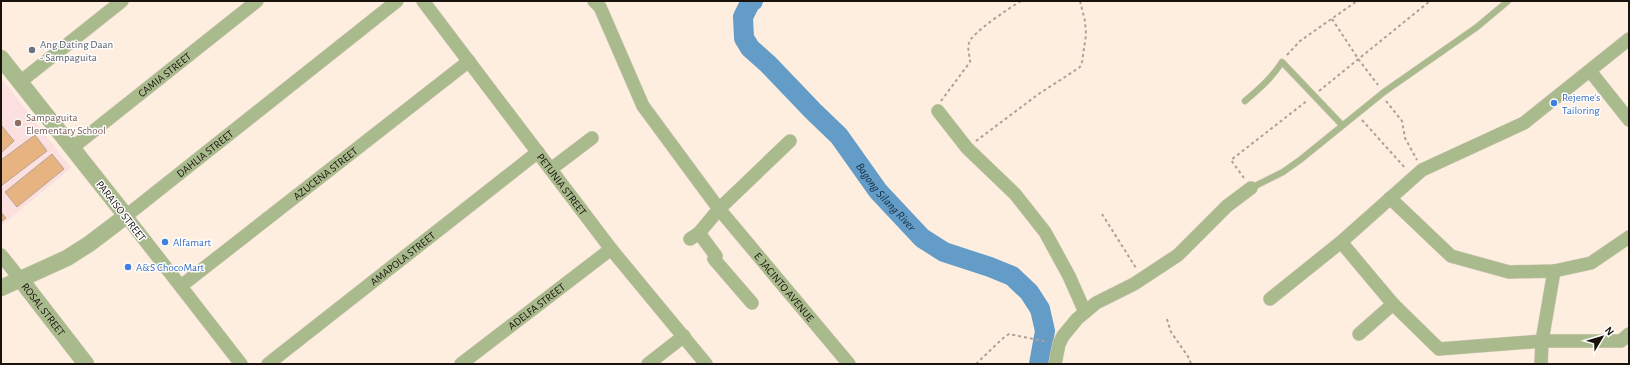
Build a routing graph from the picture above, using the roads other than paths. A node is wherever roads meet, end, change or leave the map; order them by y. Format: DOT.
graph roads {
  1 [pos="122,1"];
  2 [pos="257,1"];
  3 [pos="397,1"];
  4 [pos="423,1"];
  5 [pos="594,1"];
  6 [pos="1508,1"];
  7 [pos="1629,40"];
  8 [pos="1,58"];
  9 [pos="469,61"];
  10 [pos="1590,71"];
  11 [pos="20,82"];
  12 [pos="1245,101"];
  13 [pos="938,111"];
  14 [pos="1629,120"];
  15 [pos="1342,125"];
  16 [pos="592,138"];
  17 [pos="790,141"];
  18 [pos="72,148"];
  19 [pos="538,152"];
  20 [pos="551,169"];
  21 [pos="1251,188"];
  22 [pos="1390,198"];
  23 [pos="718,210"];
  24 [pos="126,216"];
  25 [pos="1629,237"];
  26 [pos="1341,242"];
  27 [pos="611,249"];
  28 [pos="1,255"];
  29 [pos="1554,271"];
  30 [pos="21,280"];
  31 [pos="181,286"];
  32 [pos="1,288"];
  33 [pos="1270,299"];
  34 [pos="752,303"];
  35 [pos="1393,304"];
  36 [pos="1085,312"];
  37 [pos="1359,334"];
  38 [pos="1629,334"];
  39 [pos="684,336"];
  40 [pos="1542,341"];
  41 [pos="86,364"];
  42 [pos="241,364"];
  43 [pos="268,364"];
  44 [pos="461,364"];
  45 [pos="648,364"];
  46 [pos="706,364"];
  47 [pos="849,364"];
  48 [pos="1055,364"];
  49 [pos="1541,364"];
  1 -- 11 [label="street"];
  2 -- 18 [label="street, CAMIA STREET"];
  3 -- 24 [label="street, DAHLIA STREET"];
  4 -- 9 [label="street, PETUNIA STREET"];
  5 -- 23 [label="street, E. JACINTO AVENUE"];
  6 -- 15 [label="lane"];
  7 -- 10 [label="street"];
  8 -- 11 [label="street, PARAISO STREET"];
  9 -- 19 [label="street, PETUNIA STREET"];
  9 -- 31 [label="street, AZUCENA STREET"];
  10 -- 14 [label="street"];
  10 -- 22 [label="street"];
  11 -- 18 [label="street, PARAISO STREET"];
  12 -- 15 [label="lane"];
  13 -- 36 [label="street"];
  15 -- 21 [label="lane"];
  16 -- 20 [label="street"];
  17 -- 23 [label="street"];
  18 -- 24 [label="street, PARAISO STREET"];
  19 -- 20 [label="street, PETUNIA STREET"];
  19 -- 43 [label="street, AMAPOLA STREET"];
  20 -- 27 [label="street, PETUNIA STREET"];
  21 -- 36 [label="street"];
  22 -- 26 [label="street"];
  22 -- 29 [label="street"];
  23 -- 34 [label="street"];
  23 -- 47 [label="street, E. JACINTO AVENUE"];
  24 -- 30 [label="street, DAHLIA STREET"];
  24 -- 31 [label="street, PARAISO STREET"];
  25 -- 29 [label="street"];
  26 -- 33 [label="street"];
  26 -- 35 [label="street"];
  27 -- 39 [label="street, PETUNIA STREET"];
  27 -- 44 [label="street, ADELFA STREET"];
  28 -- 30 [label="street, ROSAL STREET"];
  29 -- 40 [label="street"];
  30 -- 32 [label="street, DAHLIA STREET"];
  30 -- 41 [label="street, ROSAL STREET"];
  31 -- 42 [label="street, PARAISO STREET"];
  35 -- 37 [label="street"];
  35 -- 40 [label="street"];
  36 -- 48 [label="street"];
  38 -- 40 [label="street"];
  39 -- 45 [label="street"];
  39 -- 46 [label="street, PETUNIA STREET"];
  40 -- 49 [label="street"];
}
